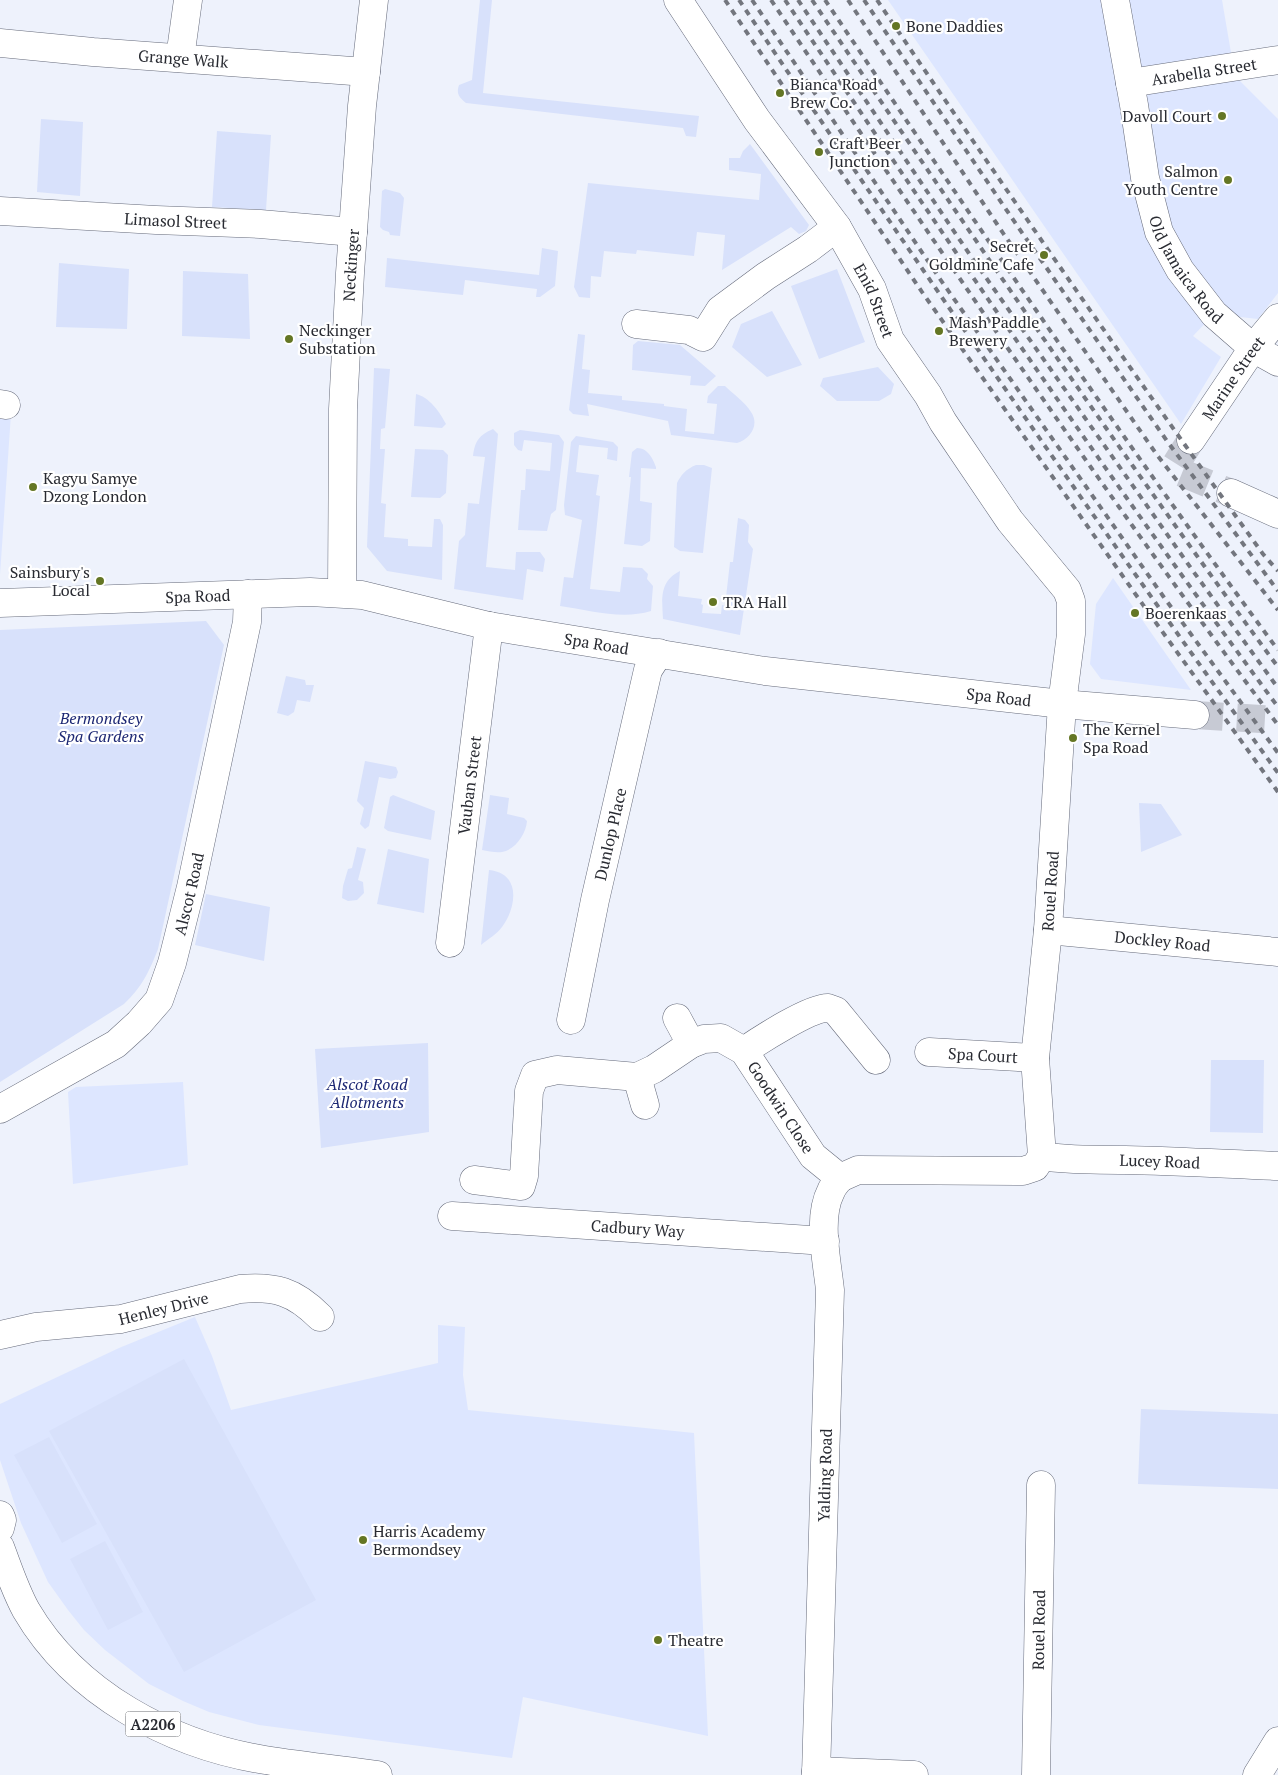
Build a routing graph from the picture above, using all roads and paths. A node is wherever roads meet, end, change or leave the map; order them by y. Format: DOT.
graph roads {
  1 [pos="188,0"];
  2 [pos="374,0"];
  3 [pos="678,0"];
  4 [pos="1115,0"];
  5 [pos="0,43"];
  6 [pos="180,58"];
  7 [pos="1278,60"];
  8 [pos="366,72"];
  9 [pos="1130,83"];
  10 [pos="0,211"];
  11 [pos="837,227"];
  12 [pos="353,232"];
  13 [pos="1278,318"];
  14 [pos="636,324"];
  15 [pos="1253,348"];
  16 [pos="1278,362"];
  17 [pos="1191,440"];
  18 [pos="1231,493"];
  19 [pos="1278,514"];
  20 [pos="248,594"];
  21 [pos="342,594"];
  22 [pos="1070,601"];
  23 [pos="0,603"];
  24 [pos="488,626"];
  25 [pos="659,652"];
  26 [pos="1062,704"];
  27 [pos="1195,715"];
  28 [pos="1048,930"];
  29 [pos="450,944"];
  30 [pos="1278,952"];
  31 [pos="677,1018"];
  32 [pos="571,1020"];
  33 [pos="691,1044"];
  34 [pos="744,1051"];
  35 [pos="929,1052"];
  36 [pos="1035,1058"];
  37 [pos="876,1060"];
  38 [pos="637,1077"];
  39 [pos="645,1105"];
  40 [pos="0,1109"];
  41 [pos="1032,1164"];
  42 [pos="1278,1166"];
  43 [pos="840,1178"];
  44 [pos="474,1180"];
  45 [pos="452,1216"];
  46 [pos="825,1240"];
  47 [pos="320,1317"];
  48 [pos="0,1335"];
  49 [pos="1041,1485"];
  50 [pos="0,1515"];
  51 [pos="0,1528"];
  52 [pos="0,1547"];
  53 [pos="1278,1741"];
  54 [pos="263,1768"];
  55 [pos="816,1773"];
  56 [pos="378,1775"];
  57 [pos="914,1775"];
  58 [pos="1036,1775"];
  59 [pos="1257,1775"];
  1 -- 6 [label="street"];
  2 -- 8 [label="street, Neckinger"];
  3 -- 11 [label="street, Enid Street"];
  4 -- 9 [label="street, Old Jamaica Road"];
  5 -- 6 [label="street, Grange Walk"];
  6 -- 8 [label="street, Grange Walk"];
  7 -- 9 [label="street, Arabella Street"];
  8 -- 12 [label="street, Neckinger"];
  9 -- 15 [label="street, Old Jamaica Road"];
  10 -- 12 [label="street, Limasol Street"];
  11 -- 14 [label="street"];
  11 -- 22 [label="street, Enid Street"];
  12 -- 21 [label="street, Neckinger"];
  13 -- 15 [label="street, Marine Street"];
  15 -- 16 [label="street, Old Jamaica Road"];
  15 -- 17 [label="street, Marine Street"];
  18 -- 19 [label="street"];
  20 -- 21 [label="street, Spa Road"];
  20 -- 23 [label="street, Spa Road"];
  20 -- 40 [label="street, Alscot Road"];
  21 -- 24 [label="street, Spa Road"];
  22 -- 26 [label="street, Rouel Road"];
  24 -- 25 [label="street, Spa Road"];
  24 -- 29 [label="street, Vauban Street"];
  25 -- 26 [label="street, Spa Road"];
  25 -- 32 [label="street, Dunlop Place"];
  26 -- 27 [label="street, Spa Road"];
  26 -- 28 [label="street, Rouel Road"];
  28 -- 30 [label="street, Dockley Road"];
  28 -- 36 [label="street, Rouel Road"];
  31 -- 33 [label="street"];
  33 -- 34 [label="street, Goodwin Close"];
  33 -- 38 [label="street, Goodwin Close"];
  34 -- 37 [label="street"];
  34 -- 43 [label="street, Goodwin Close"];
  35 -- 36 [label="street, Spa Court"];
  36 -- 41 [label="street, Rouel Road"];
  38 -- 39 [label="street"];
  38 -- 44 [label="street"];
  41 -- 42 [label="street, Lucey Road"];
  41 -- 43 [label="street, Lucey Road"];
  43 -- 46 [label="street, Yalding Road"];
  45 -- 46 [label="street, Cadbury Way"];
  46 -- 55 [label="street, Yalding Road"];
  47 -- 48 [label="street, Henley Drive"];
  49 -- 58 [label="street, Rouel Road"];
  50 -- 51 [label="street"];
  52 -- 54 [label="street, A2206"];
  53 -- 59 [label="street"];
  54 -- 56 [label="street, A2206"];
  55 -- 57 [label="street"];
}
